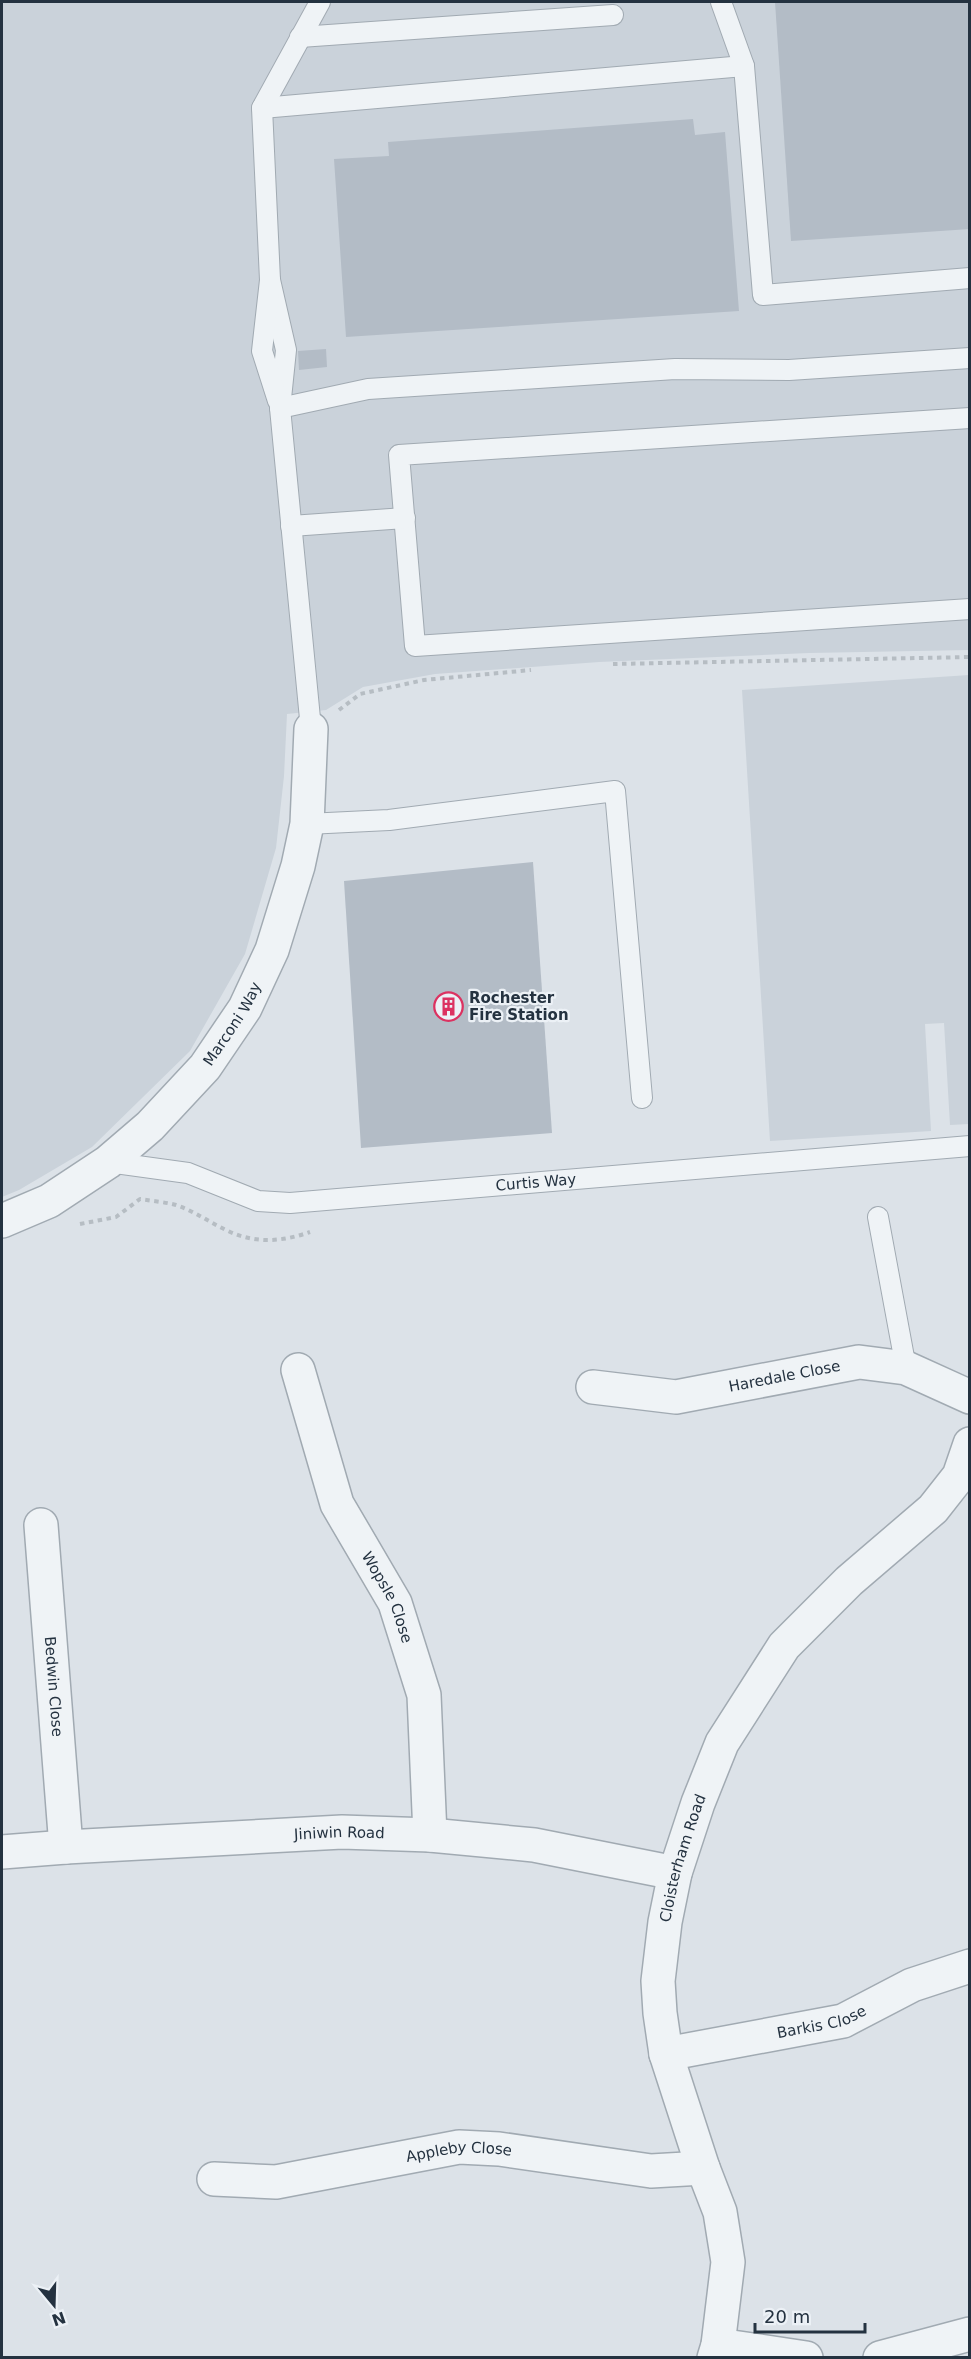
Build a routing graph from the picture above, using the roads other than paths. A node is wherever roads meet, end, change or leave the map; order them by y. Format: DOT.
graph roads {
  1 [pos="320,2"];
  2 [pos="721,2"];
  3 [pos="613,15"];
  4 [pos="300,37"];
  5 [pos="744,66"];
  6 [pos="261,108"];
  7 [pos="969,278"];
  8 [pos="969,358"];
  9 [pos="280,408"];
  10 [pos="969,418"];
  11 [pos="405,519"];
  12 [pos="291,526"];
  13 [pos="969,609"];
  14 [pos="311,729"];
  15 [pos="307,824"];
  16 [pos="642,1098"];
  17 [pos="969,1146"];
  18 [pos="108,1161"];
  19 [pos="878,1217"];
  20 [pos="2,1221"];
  21 [pos="906,1368"];
  22 [pos="298,1370"];
  23 [pos="593,1387"];
  24 [pos="969,1397"];
  25 [pos="969,1444"];
  26 [pos="42,1525"];
  27 [pos="430,1835"];
  28 [pos="66,1847"];
  29 [pos="2,1852"];
  30 [pos="675,1873"];
  31 [pos="969,1966"];
  32 [pos="666,2054"];
  33 [pos="703,2168"];
  34 [pos="214,2179"];
  35 [pos="969,2334"];
  36 [pos="716,2351"];
  37 [pos="806,2358"];
  38 [pos="880,2358"];
  1 -- 4 [label="lane"];
  2 -- 5 [label="lane"];
  3 -- 4 [label="lane"];
  4 -- 6 [label="lane"];
  5 -- 6 [label="lane"];
  5 -- 7 [label="lane"];
  6 -- 9 [label="lane"];
  8 -- 9 [label="lane"];
  9 -- 12 [label="lane"];
  10 -- 11 [label="lane"];
  11 -- 12 [label="lane"];
  11 -- 13 [label="lane"];
  12 -- 14 [label="lane"];
  14 -- 15 [label="street, Marconi Way"];
  15 -- 16 [label="lane"];
  15 -- 18 [label="street, Marconi Way"];
  17 -- 18 [label="lane, Curtis Way"];
  18 -- 20 [label="street, Marconi Way"];
  19 -- 21 [label="lane"];
  21 -- 23 [label="street, Haredale Close"];
  21 -- 24 [label="street, Haredale Close"];
  22 -- 27 [label="street, Wopsle Close"];
  25 -- 30 [label="street, Cloisterham Road"];
  26 -- 28 [label="street, Bedwin Close"];
  27 -- 28 [label="street, Jiniwin Road"];
  27 -- 30 [label="street, Jiniwin Road"];
  28 -- 29 [label="street, Jiniwin Road"];
  30 -- 32 [label="street, Cloisterham Road"];
  31 -- 32 [label="street, Barkis Close"];
  32 -- 33 [label="street, Cloisterham Road"];
  33 -- 34 [label="street, Appleby Close"];
  33 -- 36 [label="street, Cloisterham Road"];
  35 -- 38 [label="street"];
  36 -- 37 [label="street"];
}
